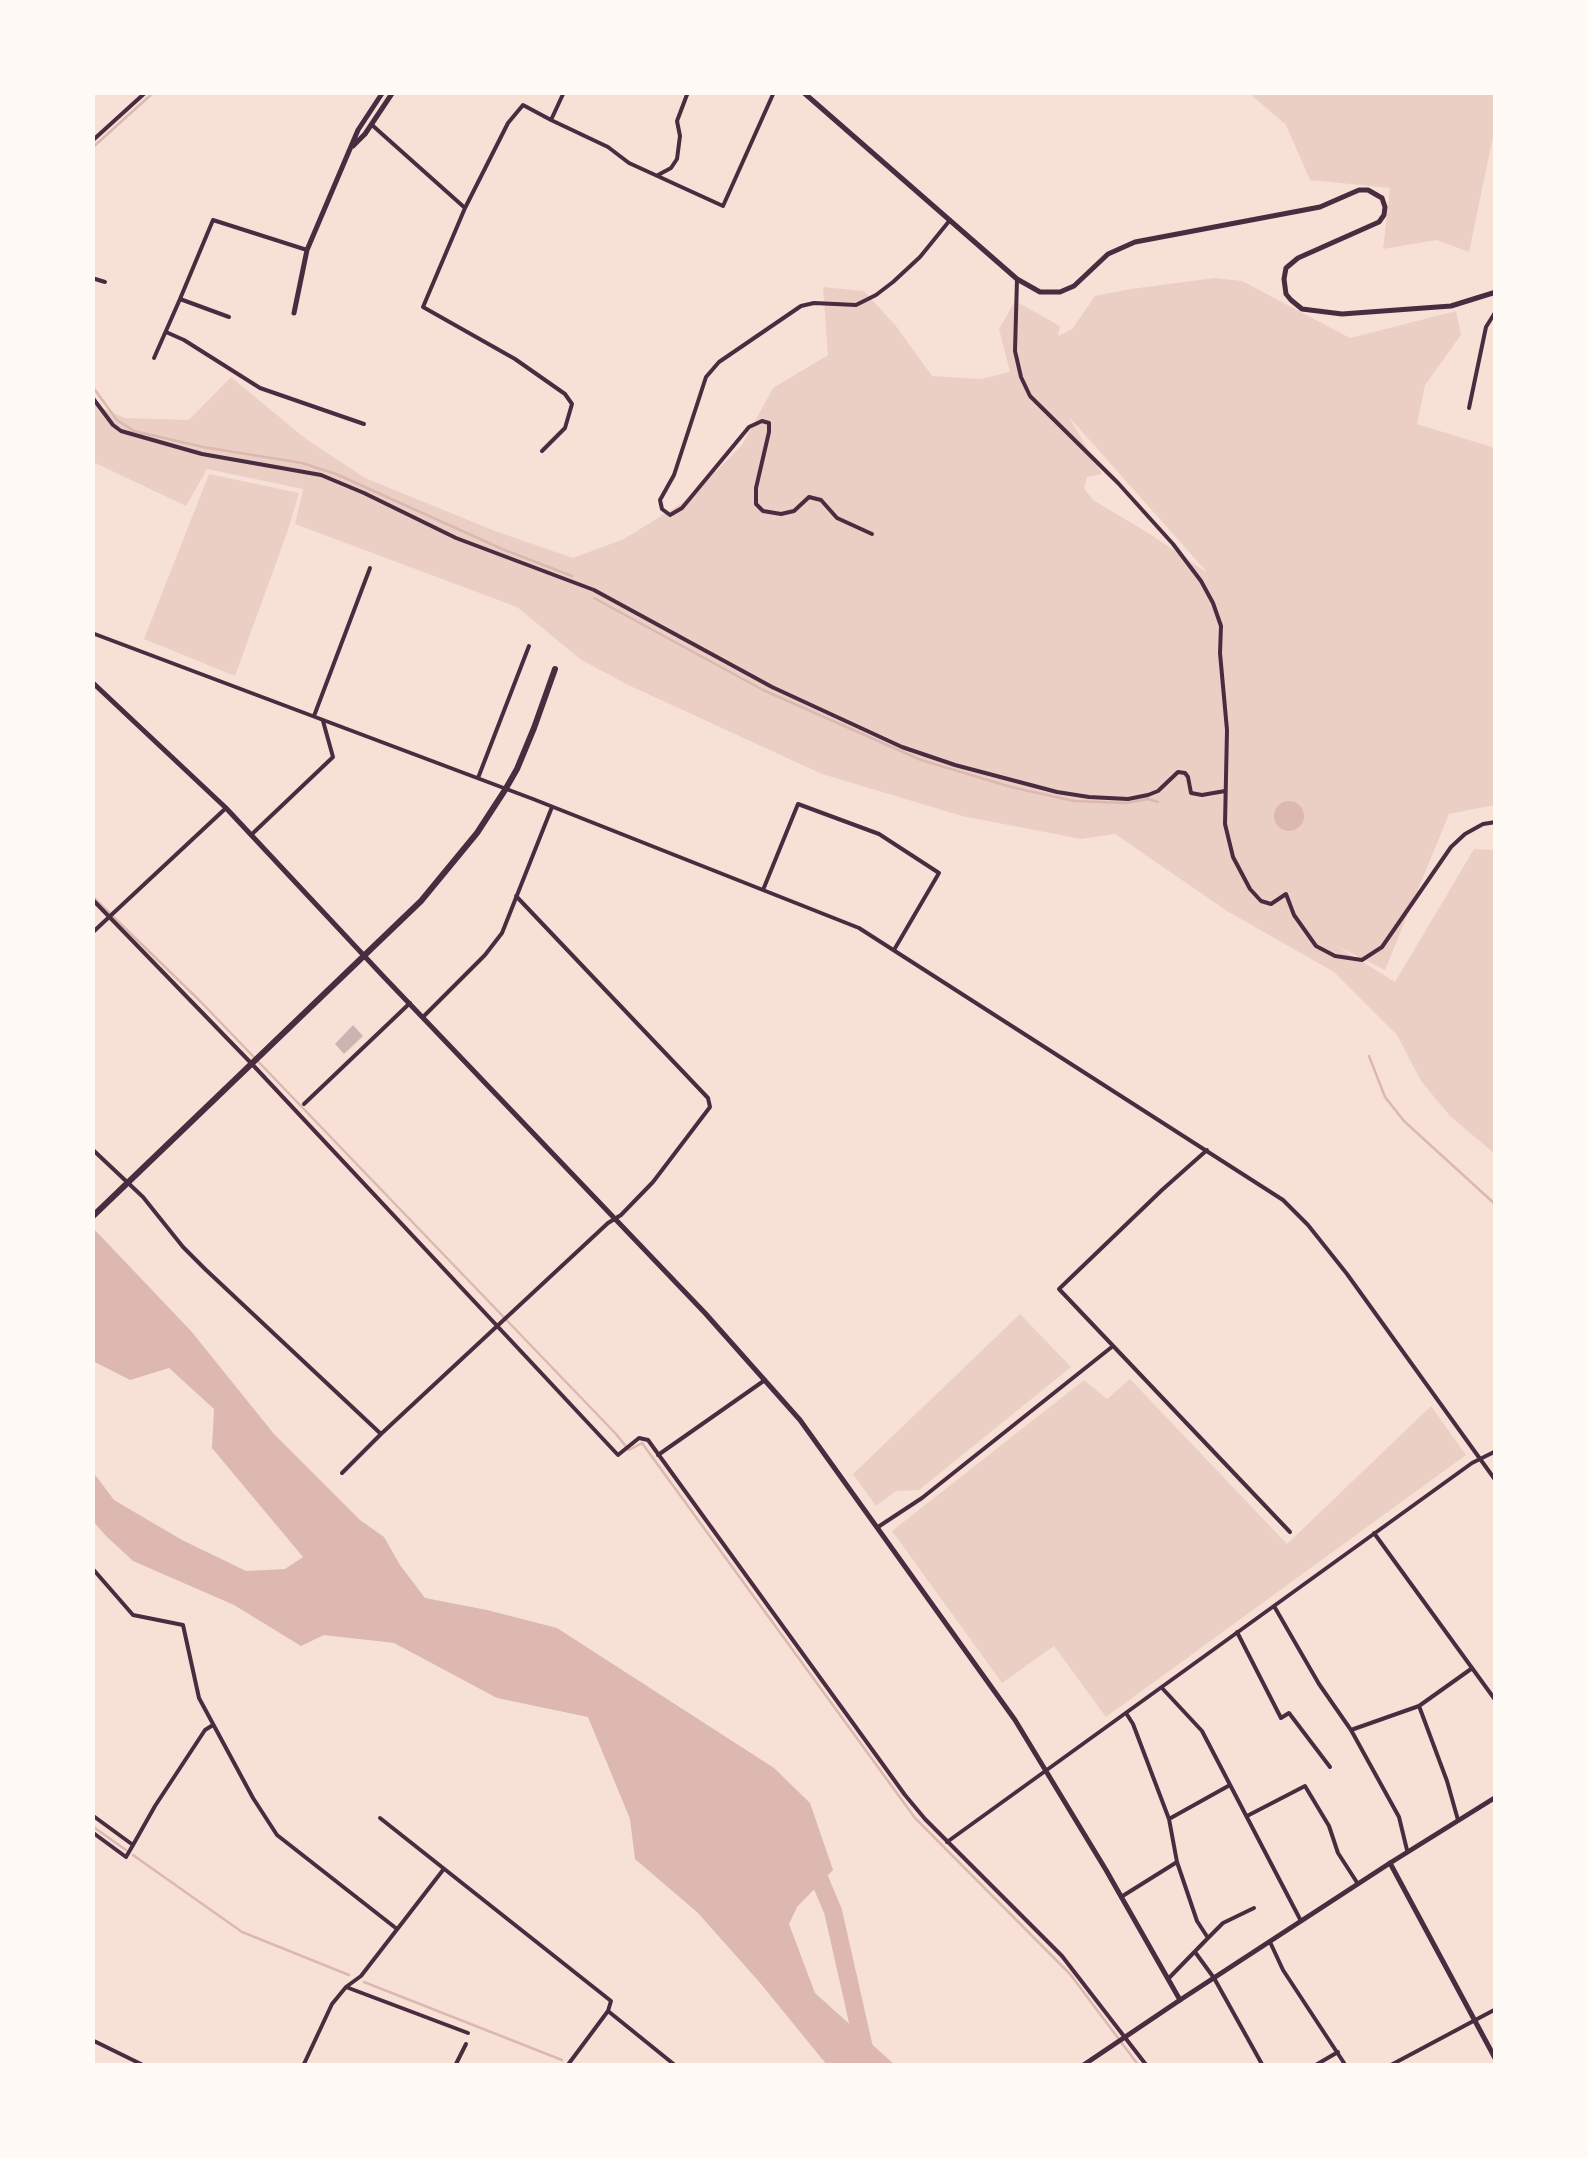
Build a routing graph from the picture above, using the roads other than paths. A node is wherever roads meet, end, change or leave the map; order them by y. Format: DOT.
graph roads {
  1 [pos="146,92"];
  2 [pos="383,92"];
  3 [pos="393,92"];
  4 [pos="564,92"];
  5 [pos="688,92"];
  6 [pos="774,92"];
  7 [pos="803,92"];
  8 [pos="551,120"];
  9 [pos="372,125"];
  10 [pos="92,140"];
  11 [pos="352,146"];
  12 [pos="657,176"];
  13 [pos="466,208"];
  14 [pos="950,220"];
  15 [pos="307,250"];
  16 [pos="92,278"];
  17 [pos="1017,279"];
  18 [pos="105,282"];
  19 [pos="1496,292"];
  20 [pos="180,299"];
  21 [pos="1496,311"];
  22 [pos="294,313"];
  23 [pos="229,317"];
  24 [pos="166,332"];
  25 [pos="154,358"];
  26 [pos="92,397"];
  27 [pos="1469,408"];
  28 [pos="364,424"];
  29 [pos="542,451"];
  30 [pos="872,534"];
  31 [pos="370,568"];
  32 [pos="92,632"];
  33 [pos="529,646"];
  34 [pos="555,668"];
  35 [pos="92,682"];
  36 [pos="314,716"];
  37 [pos="322,719"];
  38 [pos="480,779"];
  39 [pos="1225,791"];
  40 [pos="552,807"];
  41 [pos="226,808"];
  42 [pos="1496,822"];
  43 [pos="252,835"];
  44 [pos="763,890"];
  45 [pos="516,896"];
  46 [pos="92,899"];
  47 [pos="110,916"];
  48 [pos="92,932"];
  49 [pos="893,951"];
  50 [pos="365,957"];
  51 [pos="410,1003"];
  52 [pos="424,1016"];
  53 [pos="251,1063"];
  54 [pos="304,1104"];
  55 [pos="92,1149"];
  56 [pos="1208,1150"];
  57 [pos="92,1216"];
  58 [pos="615,1219"];
  59 [pos="498,1326"];
  60 [pos="1113,1346"];
  61 [pos="766,1380"];
  62 [pos="382,1434"];
  63 [pos="1496,1451"];
  64 [pos="658,1455"];
  65 [pos="1480,1459"];
  66 [pos="342,1473"];
  67 [pos="1496,1480"];
  68 [pos="878,1527"];
  69 [pos="1290,1532"];
  70 [pos="1374,1534"];
  71 [pos="92,1568"];
  72 [pos="1274,1606"];
  73 [pos="1237,1632"];
  74 [pos="1472,1668"];
  75 [pos="1162,1688"];
  76 [pos="1496,1701"];
  77 [pos="1419,1706"];
  78 [pos="1126,1713"];
  79 [pos="213,1725"];
  80 [pos="1352,1730"];
  81 [pos="1330,1766"];
  82 [pos="1046,1770"];
  83 [pos="1230,1785"];
  84 [pos="1496,1797"];
  85 [pos="92,1814"];
  86 [pos="1247,1816"];
  87 [pos="380,1818"];
  88 [pos="1168,1819"];
  89 [pos="1458,1820"];
  90 [pos="92,1832"];
  91 [pos="948,1842"];
  92 [pos="133,1846"];
  93 [pos="1407,1851"];
  94 [pos="1178,1862"];
  95 [pos="1390,1863"];
  96 [pos="444,1870"];
  97 [pos="1358,1884"];
  98 [pos="1122,1897"];
  99 [pos="1254,1908"];
  100 [pos="1301,1921"];
  101 [pos="397,1929"];
  102 [pos="1208,1938"];
  103 [pos="1270,1942"];
  104 [pos="1195,1952"];
  105 [pos="1169,1978"];
  106 [pos="1214,1978"];
  107 [pos="346,1988"];
  108 [pos="1180,2000"];
  109 [pos="1496,2009"];
  110 [pos="608,2012"];
  111 [pos="1475,2020"];
  112 [pos="468,2034"];
  113 [pos="1126,2038"];
  114 [pos="92,2040"];
  115 [pos="466,2044"];
  116 [pos="1338,2052"];
  117 [pos="1496,2060"];
  118 [pos="1096,2062"];
  119 [pos="145,2066"];
  120 [pos="303,2066"];
  121 [pos="456,2066"];
  122 [pos="567,2066"];
  123 [pos="676,2066"];
  124 [pos="1082,2066"];
  125 [pos="1147,2066"];
  126 [pos="1263,2066"];
  127 [pos="1314,2066"];
  128 [pos="1346,2066"];
  129 [pos="1389,2066"];
  1 -- 10 [label="street"];
  2 -- 11 [label="main road"];
  3 -- 9 [label="main road"];
  4 -- 8 [label="street"];
  5 -- 12 [label="street"];
  6 -- 12 [label="street"];
  7 -- 14 [label="main road"];
  8 -- 12 [label="street"];
  8 -- 13 [label="street"];
  9 -- 11 [label="main road"];
  9 -- 13 [label="street"];
  11 -- 15 [label="main road"];
  13 -- 29 [label="street"];
  14 -- 17 [label="main road"];
  14 -- 30 [label="street"];
  15 -- 20 [label="street"];
  15 -- 22 [label="main road"];
  16 -- 18 [label="street"];
  17 -- 19 [label="main road"];
  17 -- 39 [label="street"];
  20 -- 23 [label="street"];
  20 -- 24 [label="street"];
  21 -- 27 [label="street"];
  24 -- 25 [label="street"];
  24 -- 28 [label="street"];
  26 -- 39 [label="street"];
  31 -- 36 [label="street"];
  32 -- 36 [label="street"];
  33 -- 38 [label="street"];
  34 -- 50 [label="main road"];
  35 -- 41 [label="main road"];
  36 -- 37 [label="street"];
  37 -- 38 [label="street"];
  37 -- 43 [label="street"];
  38 -- 40 [label="street"];
  39 -- 42 [label="street"];
  40 -- 44 [label="street"];
  40 -- 45 [label="street"];
  41 -- 43 [label="main road"];
  41 -- 47 [label="street"];
  43 -- 50 [label="main road"];
  44 -- 49 [label="street"];
  44 -- 49 [label="street"];
  45 -- 52 [label="street"];
  45 -- 58 [label="street"];
  46 -- 47 [label="street"];
  47 -- 48 [label="street"];
  47 -- 53 [label="street"];
  49 -- 56 [label="street"];
  50 -- 51 [label="main road"];
  50 -- 53 [label="main road"];
  51 -- 52 [label="main road"];
  51 -- 54 [label="street"];
  52 -- 58 [label="main road"];
  53 -- 57 [label="main road"];
  53 -- 59 [label="street"];
  55 -- 62 [label="street"];
  56 -- 60 [label="street"];
  56 -- 65 [label="street"];
  58 -- 59 [label="street"];
  58 -- 61 [label="main road"];
  59 -- 62 [label="street"];
  59 -- 64 [label="street"];
  60 -- 68 [label="street"];
  60 -- 69 [label="street"];
  61 -- 64 [label="street"];
  61 -- 68 [label="main road"];
  62 -- 66 [label="street"];
  63 -- 65 [label="street"];
  64 -- 91 [label="street"];
  65 -- 67 [label="street"];
  65 -- 70 [label="street"];
  68 -- 82 [label="main road"];
  70 -- 72 [label="street"];
  70 -- 74 [label="street"];
  71 -- 79 [label="street"];
  72 -- 73 [label="street"];
  72 -- 80 [label="street"];
  73 -- 75 [label="street"];
  73 -- 81 [label="street"];
  74 -- 76 [label="street"];
  74 -- 77 [label="street"];
  75 -- 78 [label="street"];
  75 -- 83 [label="street"];
  77 -- 80 [label="street"];
  77 -- 89 [label="street"];
  78 -- 82 [label="street"];
  78 -- 88 [label="street"];
  79 -- 92 [label="street"];
  79 -- 101 [label="street"];
  80 -- 93 [label="street"];
  82 -- 91 [label="street"];
  82 -- 98 [label="main road"];
  83 -- 86 [label="street"];
  83 -- 88 [label="street"];
  84 -- 89 [label="main road"];
  85 -- 92 [label="street"];
  86 -- 97 [label="street"];
  86 -- 100 [label="street"];
  87 -- 96 [label="street"];
  88 -- 94 [label="street"];
  89 -- 93 [label="main road"];
  90 -- 92 [label="street"];
  91 -- 113 [label="street"];
  93 -- 95 [label="main road"];
  94 -- 98 [label="street"];
  94 -- 102 [label="street"];
  95 -- 97 [label="main road"];
  95 -- 111 [label="main road"];
  96 -- 101 [label="street"];
  96 -- 110 [label="street"];
  97 -- 100 [label="main road"];
  98 -- 105 [label="main road"];
  99 -- 102 [label="street"];
  100 -- 103 [label="main road"];
  101 -- 107 [label="street"];
  102 -- 104 [label="street"];
  103 -- 106 [label="main road"];
  103 -- 116 [label="street"];
  104 -- 105 [label="street"];
  104 -- 106 [label="street"];
  105 -- 108 [label="main road"];
  106 -- 108 [label="main road"];
  106 -- 126 [label="street"];
  107 -- 112 [label="street"];
  107 -- 120 [label="street"];
  108 -- 113 [label="main road"];
  109 -- 111 [label="street"];
  110 -- 122 [label="street"];
  110 -- 123 [label="street"];
  111 -- 117 [label="main road"];
  111 -- 129 [label="street"];
  113 -- 118 [label="main road"];
  113 -- 125 [label="street"];
  114 -- 119 [label="street"];
  115 -- 121 [label="street"];
  116 -- 127 [label="street"];
  116 -- 128 [label="street"];
  118 -- 124 [label="main road"];
}
